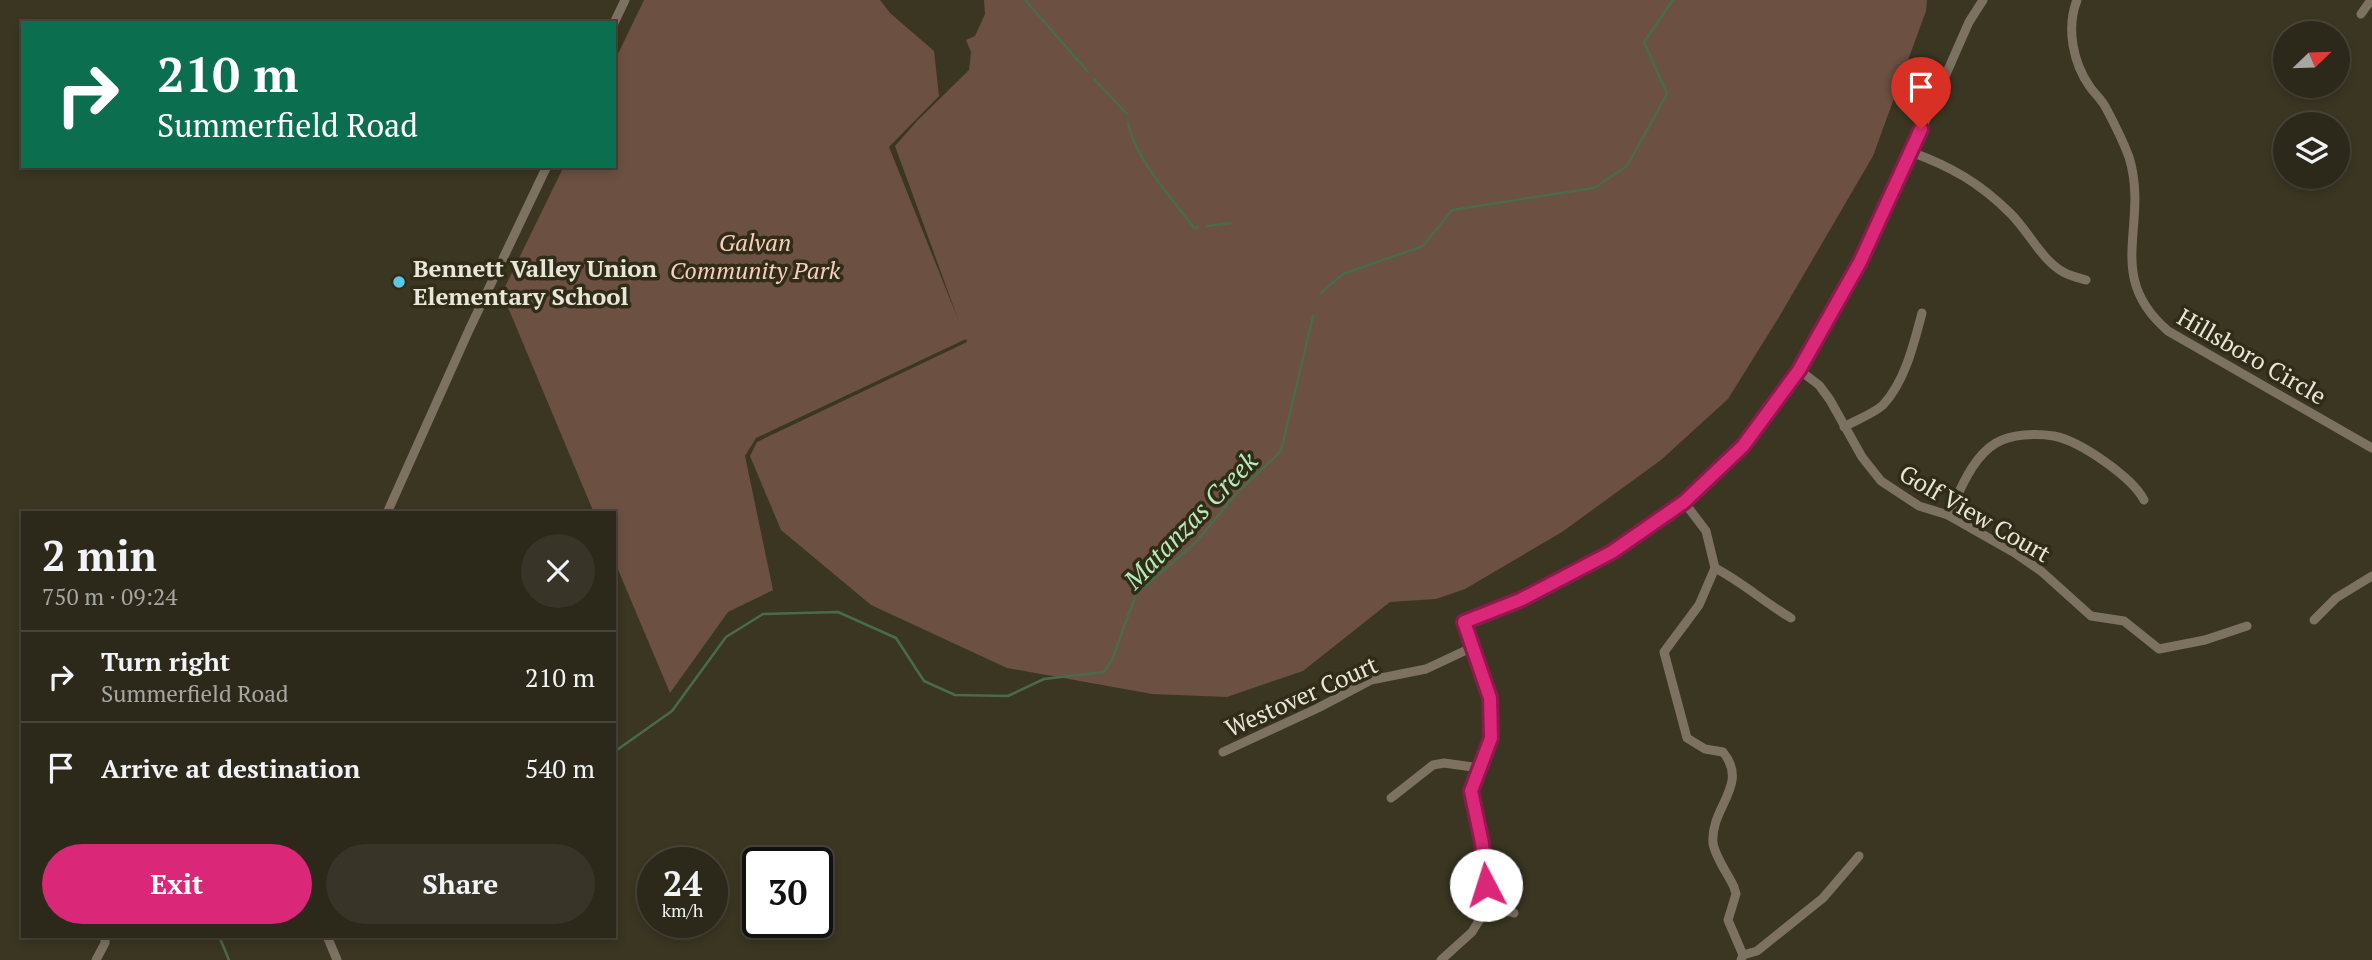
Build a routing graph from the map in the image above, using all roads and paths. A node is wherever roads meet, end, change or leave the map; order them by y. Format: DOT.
graph roads {
  1 [pos="625,0"];
  2 [pos="1983,0"];
  3 [pos="2077,0"];
  4 [pos="2371,0"];
  5 [pos="2361,14"];
  6 [pos="615,21"];
  7 [pos="1911,152"];
  8 [pos="546,168"];
  9 [pos="2086,280"];
  10 [pos="1922,313"];
  11 [pos="1799,370"];
  12 [pos="1844,427"];
  13 [pos="2372,448"];
  14 [pos="2144,500"];
  15 [pos="1684,502"];
  16 [pos="388,511"];
  17 [pos="1948,514"];
  18 [pos="1714,568"];
  19 [pos="2372,576"];
  20 [pos="1791,618"];
  21 [pos="2314,620"];
  22 [pos="2247,626"];
  23 [pos="1473,647"];
  24 [pos="1223,752"];
  25 [pos="1480,768"];
  26 [pos="1391,798"];
  27 [pos="1859,856"];
  28 [pos="1488,906"];
  29 [pos="1514,913"];
  30 [pos="104,938"];
  31 [pos="328,938"];
  32 [pos="1742,958"];
  33 [pos="96,960"];
  34 [pos="337,960"];
  35 [pos="1441,960"];
  1 -- 6 [label="street"];
  2 -- 7 [label="street"];
  3 -- 13 [label="street, Hillsboro Circle"];
  4 -- 5 [label="street"];
  7 -- 9 [label="street"];
  7 -- 11 [label="street"];
  8 -- 16 [label="street"];
  10 -- 12 [label="street"];
  11 -- 12 [label="street, Golf View Court"];
  11 -- 15 [label="street"];
  12 -- 17 [label="street, Golf View Court"];
  14 -- 17 [label="street"];
  15 -- 18 [label="street"];
  15 -- 23 [label="street"];
  17 -- 22 [label="street, Golf View Court"];
  18 -- 20 [label="street"];
  18 -- 32 [label="street"];
  19 -- 21 [label="street"];
  23 -- 24 [label="street, Westover Court"];
  23 -- 25 [label="street"];
  25 -- 26 [label="street"];
  25 -- 28 [label="street"];
  27 -- 32 [label="street"];
  28 -- 29 [label="street"];
  28 -- 35 [label="street"];
  30 -- 33 [label="street"];
  31 -- 34 [label="street"];
}
